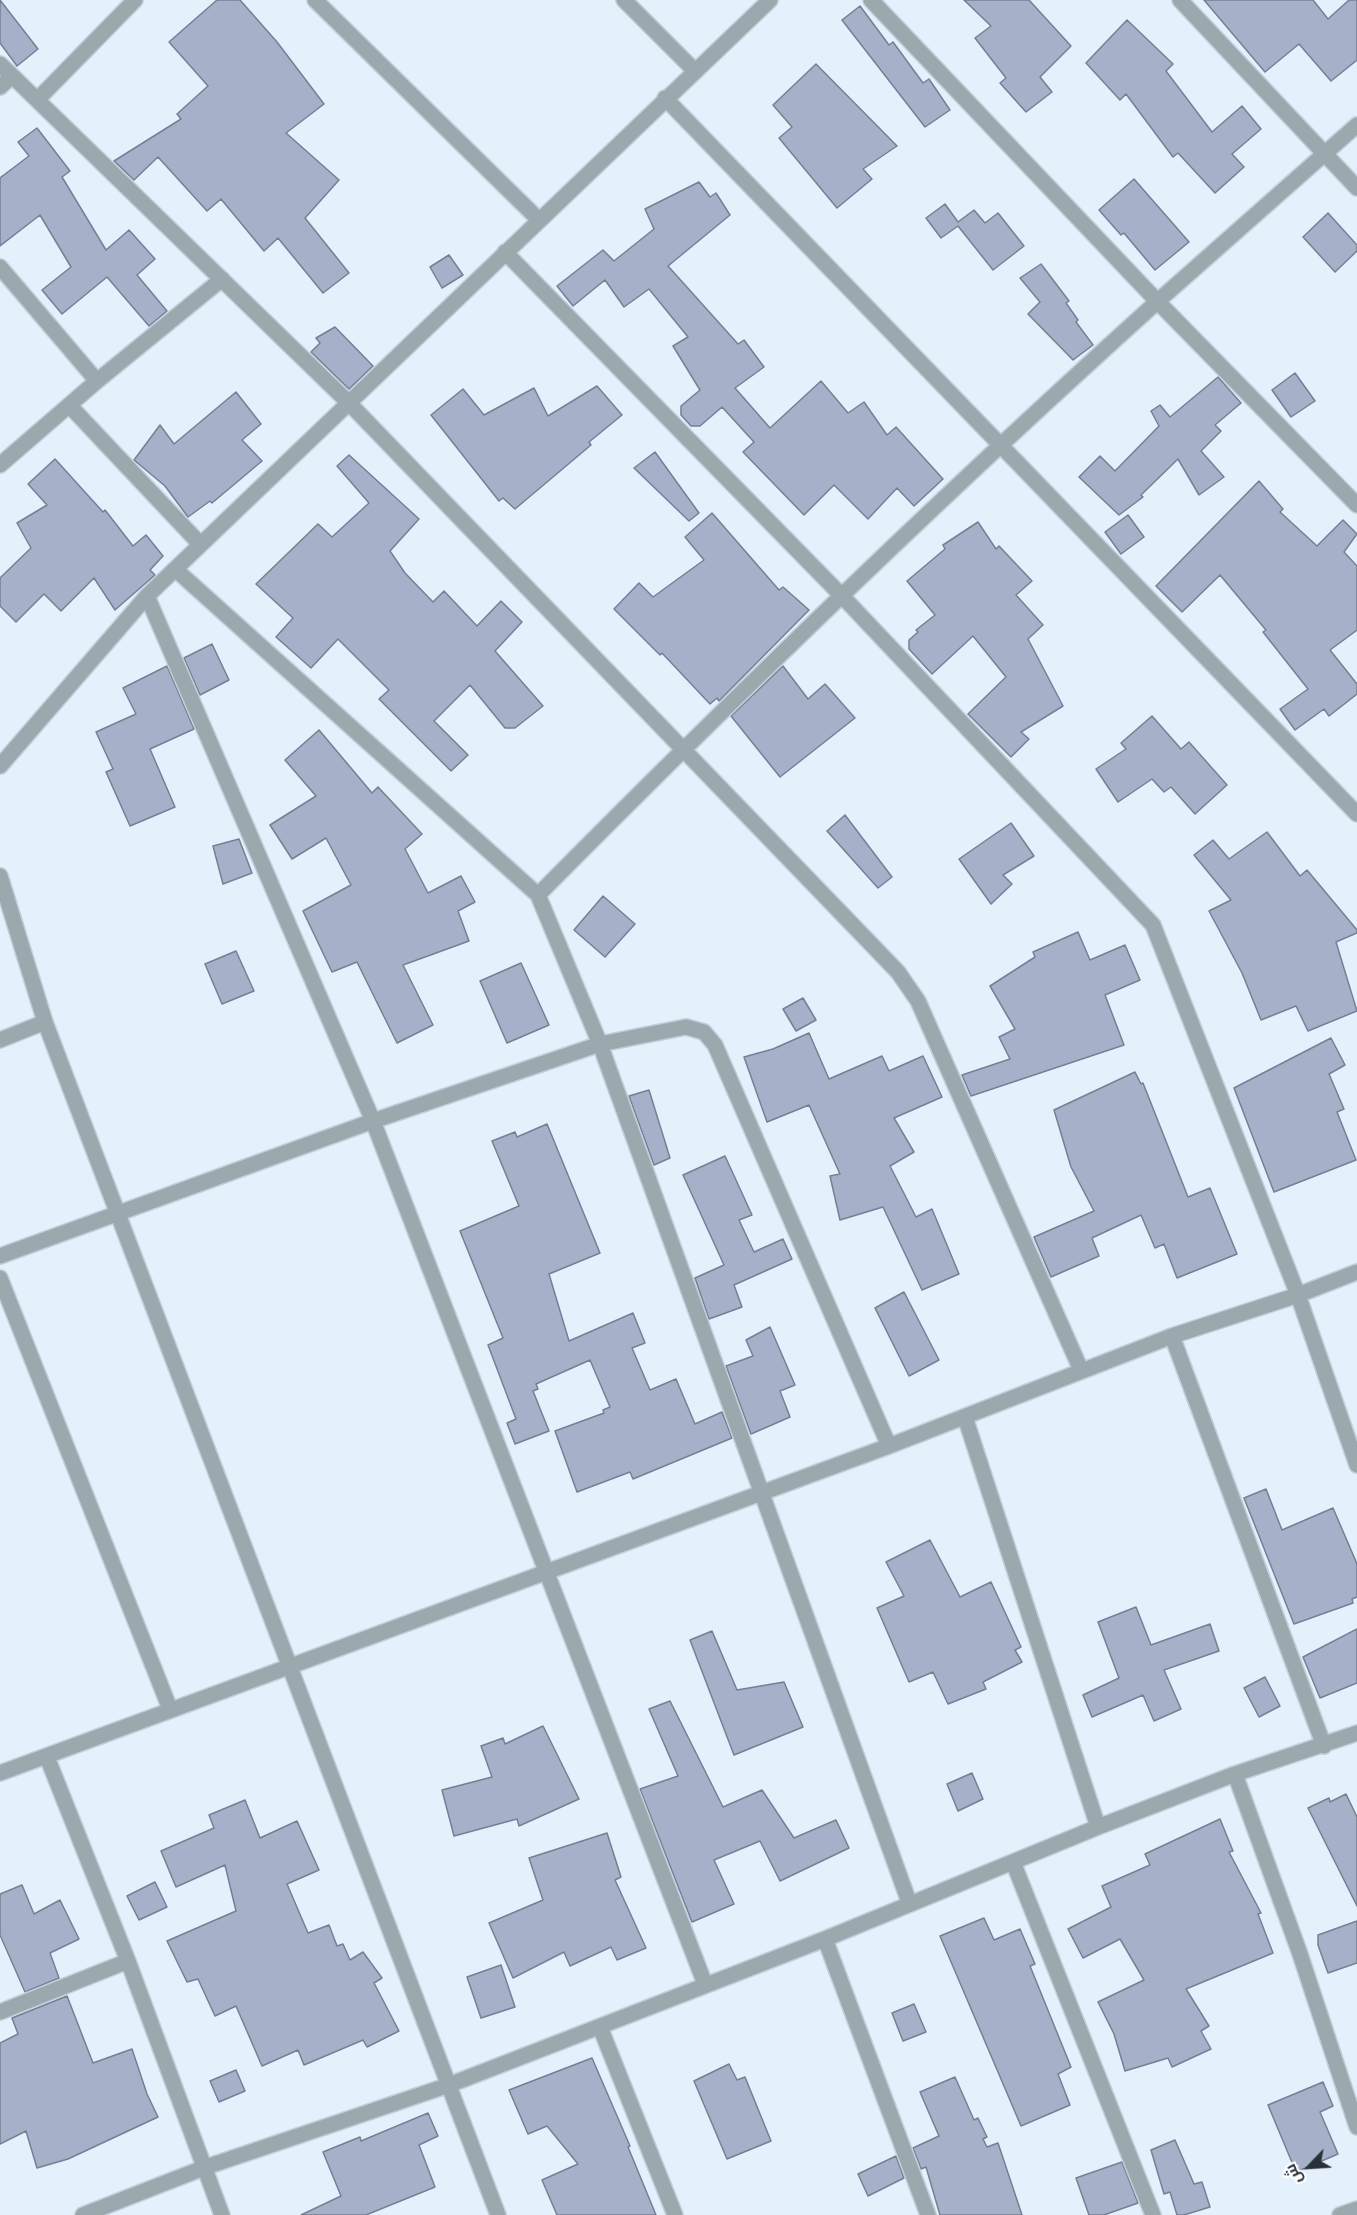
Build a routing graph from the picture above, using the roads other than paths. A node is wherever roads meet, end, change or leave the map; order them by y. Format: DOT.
graph roads {
  1 [pos="135,0"];
  2 [pos="315,0"];
  3 [pos="624,0"];
  4 [pos="770,0"];
  5 [pos="871,0"];
  6 [pos="1180,0"];
  7 [pos="0,64"];
  8 [pos="694,70"];
  9 [pos="12,76"];
  10 [pos="0,87"];
  11 [pos="665,98"];
  12 [pos="37,100"];
  13 [pos="1357,125"];
  14 [pos="1326,152"];
  15 [pos="1357,188"];
  16 [pos="538,219"];
  17 [pos="505,252"];
  18 [pos="0,267"];
  19 [pos="222,279"];
  20 [pos="1157,302"];
  21 [pos="97,381"];
  22 [pos="348,402"];
  23 [pos="69,405"];
  24 [pos="1000,447"];
  25 [pos="0,465"];
  26 [pos="1357,505"];
  27 [pos="200,544"];
  28 [pos="175,569"];
  29 [pos="147,596"];
  30 [pos="843,597"];
  31 [pos="684,748"];
  32 [pos="0,766"];
  33 [pos="1357,814"];
  34 [pos="0,876"];
  35 [pos="538,895"];
  36 [pos="45,1022"];
  37 [pos="0,1040"];
  38 [pos="600,1044"];
  39 [pos="373,1121"];
  40 [pos="118,1215"];
  41 [pos="0,1256"];
  42 [pos="1357,1272"];
  43 [pos="0,1278"];
  44 [pos="1298,1295"];
  45 [pos="1172,1336"];
  46 [pos="1081,1370"];
  47 [pos="965,1417"];
  48 [pos="889,1446"];
  49 [pos="1357,1465"];
  50 [pos="760,1492"];
  51 [pos="548,1570"];
  52 [pos="290,1667"];
  53 [pos="170,1709"];
  54 [pos="1357,1733"];
  55 [pos="1324,1746"];
  56 [pos="47,1756"];
  57 [pos="0,1773"];
  58 [pos="1235,1774"];
  59 [pos="1098,1827"];
  60 [pos="1012,1862"];
  61 [pos="909,1902"];
  62 [pos="825,1939"];
  63 [pos="128,1960"];
  64 [pos="705,1984"];
  65 [pos="0,2012"];
  66 [pos="600,2027"];
  67 [pos="449,2085"];
  68 [pos="1357,2127"];
  69 [pos="206,2167"];
  70 [pos="1357,2209"];
  71 [pos="83,2215"];
  72 [pos="222,2215"];
  73 [pos="498,2215"];
  74 [pos="675,2215"];
  75 [pos="928,2215"];
  76 [pos="1153,2215"];
  77 [pos="1340,2215"];
  1 -- 12 [label="street"];
  2 -- 16 [label="street"];
  3 -- 8 [label="street"];
  4 -- 8 [label="street"];
  5 -- 20 [label="street"];
  6 -- 14 [label="street"];
  7 -- 9 [label="street"];
  8 -- 11 [label="street"];
  9 -- 10 [label="street"];
  9 -- 12 [label="street"];
  11 -- 16 [label="street"];
  11 -- 24 [label="street"];
  12 -- 19 [label="street"];
  13 -- 14 [label="street"];
  14 -- 15 [label="street"];
  14 -- 20 [label="street"];
  16 -- 17 [label="street"];
  17 -- 22 [label="street"];
  17 -- 30 [label="street"];
  18 -- 21 [label="street"];
  19 -- 21 [label="street"];
  19 -- 22 [label="street"];
  20 -- 24 [label="street"];
  20 -- 26 [label="street"];
  21 -- 23 [label="street"];
  22 -- 27 [label="street"];
  22 -- 31 [label="street"];
  23 -- 25 [label="street"];
  23 -- 27 [label="street"];
  24 -- 30 [label="street"];
  24 -- 33 [label="street"];
  27 -- 28 [label="street"];
  28 -- 29 [label="street"];
  28 -- 35 [label="street"];
  29 -- 32 [label="street"];
  29 -- 39 [label="street"];
  30 -- 31 [label="street"];
  30 -- 44 [label="street"];
  31 -- 35 [label="street"];
  31 -- 46 [label="street"];
  34 -- 36 [label="street"];
  35 -- 38 [label="street"];
  36 -- 37 [label="street"];
  36 -- 40 [label="street"];
  38 -- 39 [label="street"];
  38 -- 48 [label="street"];
  38 -- 50 [label="street"];
  39 -- 40 [label="street"];
  39 -- 51 [label="street"];
  40 -- 41 [label="street"];
  40 -- 52 [label="street"];
  42 -- 44 [label="street"];
  43 -- 53 [label="street"];
  44 -- 45 [label="street"];
  44 -- 49 [label="street"];
  45 -- 46 [label="street"];
  45 -- 55 [label="street"];
  46 -- 47 [label="street"];
  47 -- 48 [label="street"];
  47 -- 59 [label="street"];
  48 -- 50 [label="street"];
  50 -- 51 [label="street"];
  50 -- 61 [label="street"];
  51 -- 52 [label="street"];
  51 -- 64 [label="street"];
  52 -- 53 [label="street"];
  52 -- 67 [label="street"];
  53 -- 56 [label="street"];
  54 -- 55 [label="street"];
  55 -- 58 [label="street"];
  56 -- 57 [label="street"];
  56 -- 63 [label="street"];
  58 -- 59 [label="street"];
  58 -- 68 [label="street"];
  59 -- 60 [label="street"];
  60 -- 61 [label="street"];
  60 -- 76 [label="street"];
  61 -- 62 [label="street"];
  62 -- 64 [label="street"];
  62 -- 75 [label="street"];
  63 -- 65 [label="street"];
  63 -- 69 [label="street"];
  64 -- 66 [label="street"];
  66 -- 67 [label="street"];
  66 -- 74 [label="street"];
  67 -- 69 [label="street"];
  67 -- 73 [label="street"];
  69 -- 71 [label="street"];
  69 -- 72 [label="street"];
  70 -- 77 [label="street"];
}
